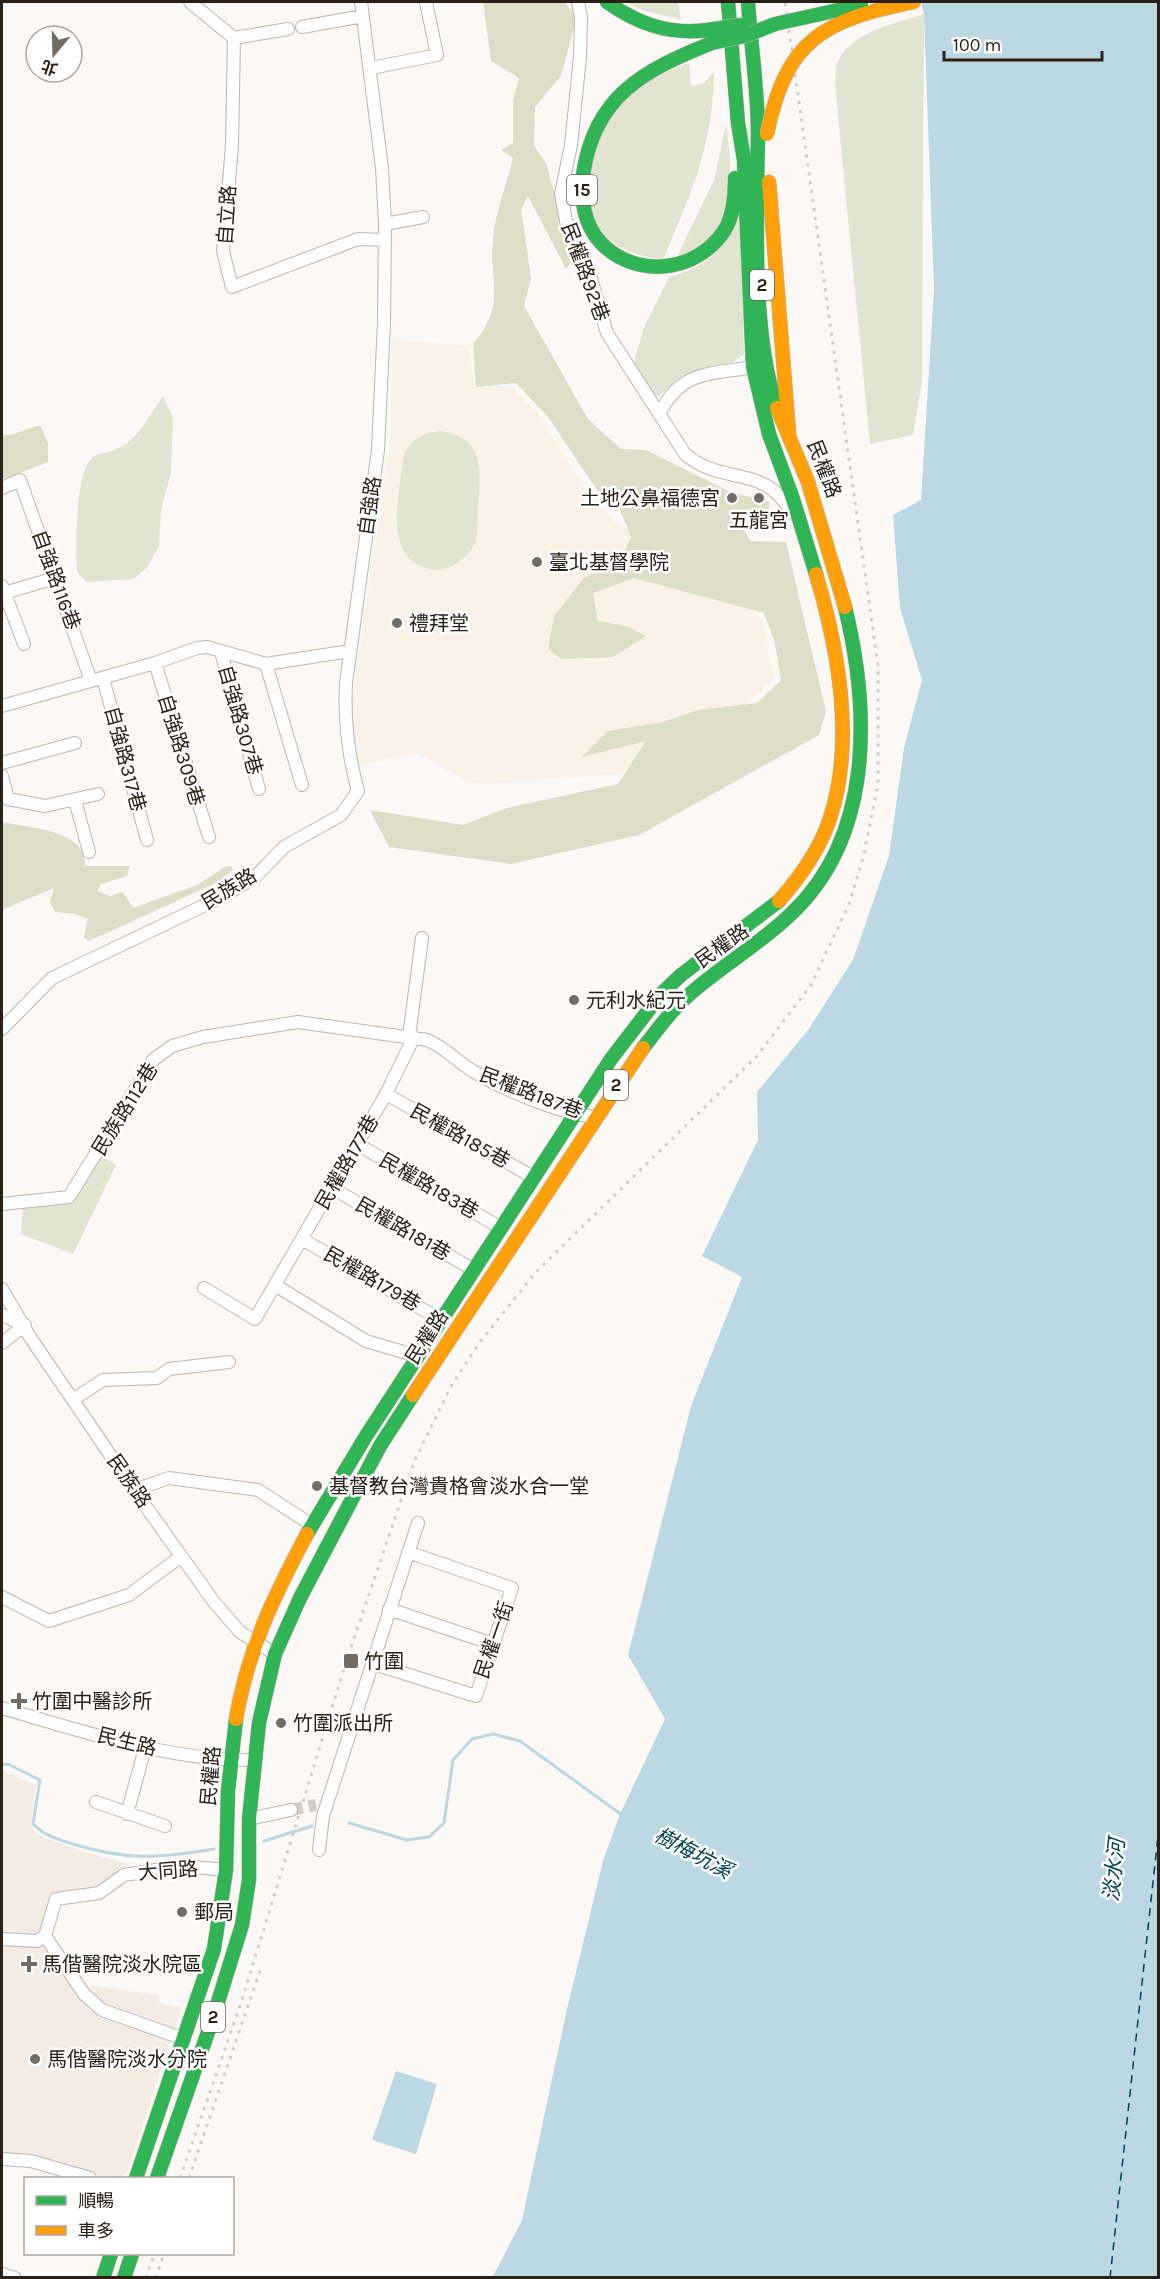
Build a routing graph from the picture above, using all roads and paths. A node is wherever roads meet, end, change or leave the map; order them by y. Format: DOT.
graph roads {
  1 [pos="190,2"];
  2 [pos="361,2"];
  3 [pos="426,2"];
  4 [pos="578,2"];
  5 [pos="607,2"];
  6 [pos="728,2"];
  7 [pos="748,2"];
  8 [pos="914,2"];
  9 [pos="863,3"];
  10 [pos="363,16"];
  11 [pos="302,27"];
  12 [pos="288,29"];
  13 [pos="710,37"];
  14 [pos="234,38"];
  15 [pos="371,68"];
  16 [pos="738,123"];
  17 [pos="423,217"];
  18 [pos="385,224"];
  19 [pos="385,240"];
  20 [pos="624,358"];
  21 [pos="753,367"];
  22 [pos="658,414"];
  23 [pos="789,434"];
  24 [pos="2,488"];
  25 [pos="796,515"];
  26 [pos="55,578"];
  27 [pos="3,589"];
  28 [pos="24,644"];
  29 [pos="350,651"];
  30 [pos="221,652"];
  31 [pos="155,663"];
  32 [pos="266,664"];
  33 [pos="97,680"];
  34 [pos="2,706"];
  35 [pos="75,743"];
  36 [pos="2,763"];
  37 [pos="2,776"];
  38 [pos="302,784"];
  39 [pos="259,789"];
  40 [pos="98,794"];
  41 [pos="75,800"];
  42 [pos="209,837"];
  43 [pos="147,840"];
  44 [pos="89,852"];
  45 [pos="422,938"];
  46 [pos="298,1022"];
  47 [pos="2,1029"];
  48 [pos="411,1036"];
  49 [pos="386,1094"];
  50 [pos="575,1115"];
  51 [pos="595,1117"];
  52 [pos="357,1144"];
  53 [pos="533,1177"];
  54 [pos="332,1188"];
  55 [pos="2,1204"];
  56 [pos="501,1228"];
  57 [pos="302,1239"];
  58 [pos="474,1270"];
  59 [pos="274,1286"];
  60 [pos="204,1288"];
  61 [pos="2,1289"];
  62 [pos="2,1316"];
  63 [pos="441,1320"];
  64 [pos="25,1326"];
  65 [pos="2,1343"];
  66 [pos="417,1356"];
  67 [pos="229,1362"];
  68 [pos="74,1400"];
  69 [pos="134,1490"];
  70 [pos="418,1523"];
  71 [pos="312,1525"];
  72 [pos="408,1552"];
  73 [pos="180,1557"];
  74 [pos="2,1597"];
  75 [pos="390,1610"];
  76 [pos="254,1643"];
  77 [pos="493,1644"];
  78 [pos="275,1654"];
  79 [pos="374,1664"];
  80 [pos="2,1707"];
  81 [pos="145,1748"];
  82 [pos="232,1760"];
  83 [pos="256,1760"];
  84 [pos="96,1802"];
  85 [pos="291,1810"];
  86 [pos="127,1814"];
  87 [pos="249,1820"];
  88 [pos="165,1826"];
  89 [pos="319,1850"];
  90 [pos="226,1870"];
  91 [pos="45,1936"];
  92 [pos="2,1939"];
  93 [pos="184,2039"];
  94 [pos="2,2160"];
  95 [pos="87,2177"];
  96 [pos="136,2177"];
  97 [pos="158,2177"];
  98 [pos="110,2255"];
  99 [pos="131,2255"];
  100 [pos="2,2274"];
  101 [pos="15,2277"];
  102 [pos="103,2277"];
  103 [pos="124,2277"];
  1 -- 14 [label="street"];
  2 -- 10 [label="street, 自強路"];
  3 -- 15 [label="street"];
  4 -- 20 [label="street, 民權路92巷"];
  5 -- 13 [label="main road, 15"];
  6 -- 16 [label="main road, 民權路 / 2"];
  7 -- 23 [label="main road, 民權路 / 2"];
  8 -- 23 [label="main road, bridge"];
  9 -- 13 [label="main road, 15, bridge"];
  10 -- 11 [label="street"];
  10 -- 15 [label="street, 自強路"];
  12 -- 14 [label="street"];
  13 -- 16 [label="main road, 15"];
  14 -- 19 [label="street, 自立路"];
  15 -- 18 [label="street, 自強路"];
  16 -- 21 [label="main road, 民權路 / 2"];
  17 -- 18 [label="street"];
  18 -- 19 [label="street, 自強路"];
  19 -- 29 [label="street, 自強路"];
  20 -- 22 [label="street, 民權路"];
  21 -- 22 [label="street"];
  21 -- 25 [label="main road, 民權路 / 2"];
  22 -- 25 [label="street, 民權路"];
  23 -- 51 [label="main road, 民權路 / 2"];
  24 -- 26 [label="street, 自強路116巷"];
  25 -- 50 [label="main road, 民權路 / 2"];
  26 -- 27 [label="street"];
  26 -- 33 [label="street, 自強路116巷"];
  27 -- 28 [label="street"];
  29 -- 32 [label="street"];
  29 -- 47 [label="street, 民族路"];
  30 -- 31 [label="street"];
  30 -- 32 [label="street"];
  30 -- 39 [label="street, 自強路307巷"];
  31 -- 33 [label="street"];
  31 -- 42 [label="street, 自強路309巷"];
  32 -- 38 [label="street"];
  33 -- 34 [label="street"];
  33 -- 43 [label="street, 自強路317巷"];
  35 -- 36 [label="street"];
  37 -- 41 [label="street"];
  40 -- 41 [label="street"];
  41 -- 44 [label="street"];
  45 -- 48 [label="street, 民權路177巷"];
  46 -- 48 [label="street, 民權路187巷"];
  46 -- 55 [label="street, 民族路112巷"];
  48 -- 49 [label="street, 民權路177巷"];
  48 -- 50 [label="street, 民權路187巷"];
  49 -- 52 [label="street, 民權路177巷"];
  49 -- 53 [label="street, 民權路185巷"];
  50 -- 51 [label="street, 民權路187巷"];
  50 -- 53 [label="main road, 民權路 / 2"];
  51 -- 78 [label="main road, 民權路 / 2"];
  52 -- 54 [label="street, 民權路177巷"];
  52 -- 56 [label="street, 民權路183巷"];
  53 -- 56 [label="main road, 民權路 / 2"];
  54 -- 57 [label="street, 民權路177巷"];
  54 -- 58 [label="street, 民權路181巷"];
  56 -- 58 [label="main road, 民權路 / 2"];
  57 -- 59 [label="street, 民權路177巷"];
  57 -- 63 [label="street, 民權路179巷"];
  58 -- 63 [label="main road, 民權路 / 2"];
  59 -- 60 [label="street, 民權路177巷"];
  59 -- 66 [label="street"];
  61 -- 64 [label="street, 民族路"];
  62 -- 64 [label="street"];
  63 -- 66 [label="main road, 民權路 / 2"];
  64 -- 65 [label="street"];
  64 -- 68 [label="street, 民族路"];
  66 -- 71 [label="main road, 民權路 / 2"];
  67 -- 68 [label="street"];
  68 -- 69 [label="street, 民族路"];
  69 -- 71 [label="street"];
  69 -- 73 [label="street, 民族路"];
  70 -- 72 [label="street"];
  71 -- 76 [label="main road, 民權路 / 2"];
  72 -- 75 [label="street"];
  72 -- 77 [label="street, 民權一街"];
  73 -- 74 [label="street"];
  73 -- 76 [label="street, 民族路"];
  75 -- 77 [label="street"];
  75 -- 79 [label="street"];
  76 -- 78 [label="street, 民族路"];
  76 -- 82 [label="main road, 民權路 / 2"];
  77 -- 79 [label="street, 民權一街"];
  78 -- 83 [label="main road, 民權路 / 2"];
  79 -- 89 [label="street"];
  80 -- 81 [label="street, 民生路"];
  81 -- 82 [label="street, 民生路"];
  81 -- 86 [label="street"];
  82 -- 83 [label="street, 民生路"];
  82 -- 90 [label="main road, 民權路 / 2"];
  83 -- 87 [label="main road, 民權路 / 2"];
  84 -- 86 [label="street"];
  85 -- 87 [label="street"];
  86 -- 88 [label="street"];
  87 -- 97 [label="main road, 民權路 / 2"];
  90 -- 91 [label="street, 大同路"];
  90 -- 93 [label="main road, 民權路 / 2"];
  91 -- 92 [label="street"];
  91 -- 93 [label="street"];
  93 -- 96 [label="main road, 民權路 / 2"];
  94 -- 95 [label="street"];
  98 -- 102 [label="main road"];
  99 -- 103 [label="main road"];
  100 -- 101 [label="street"];
}
